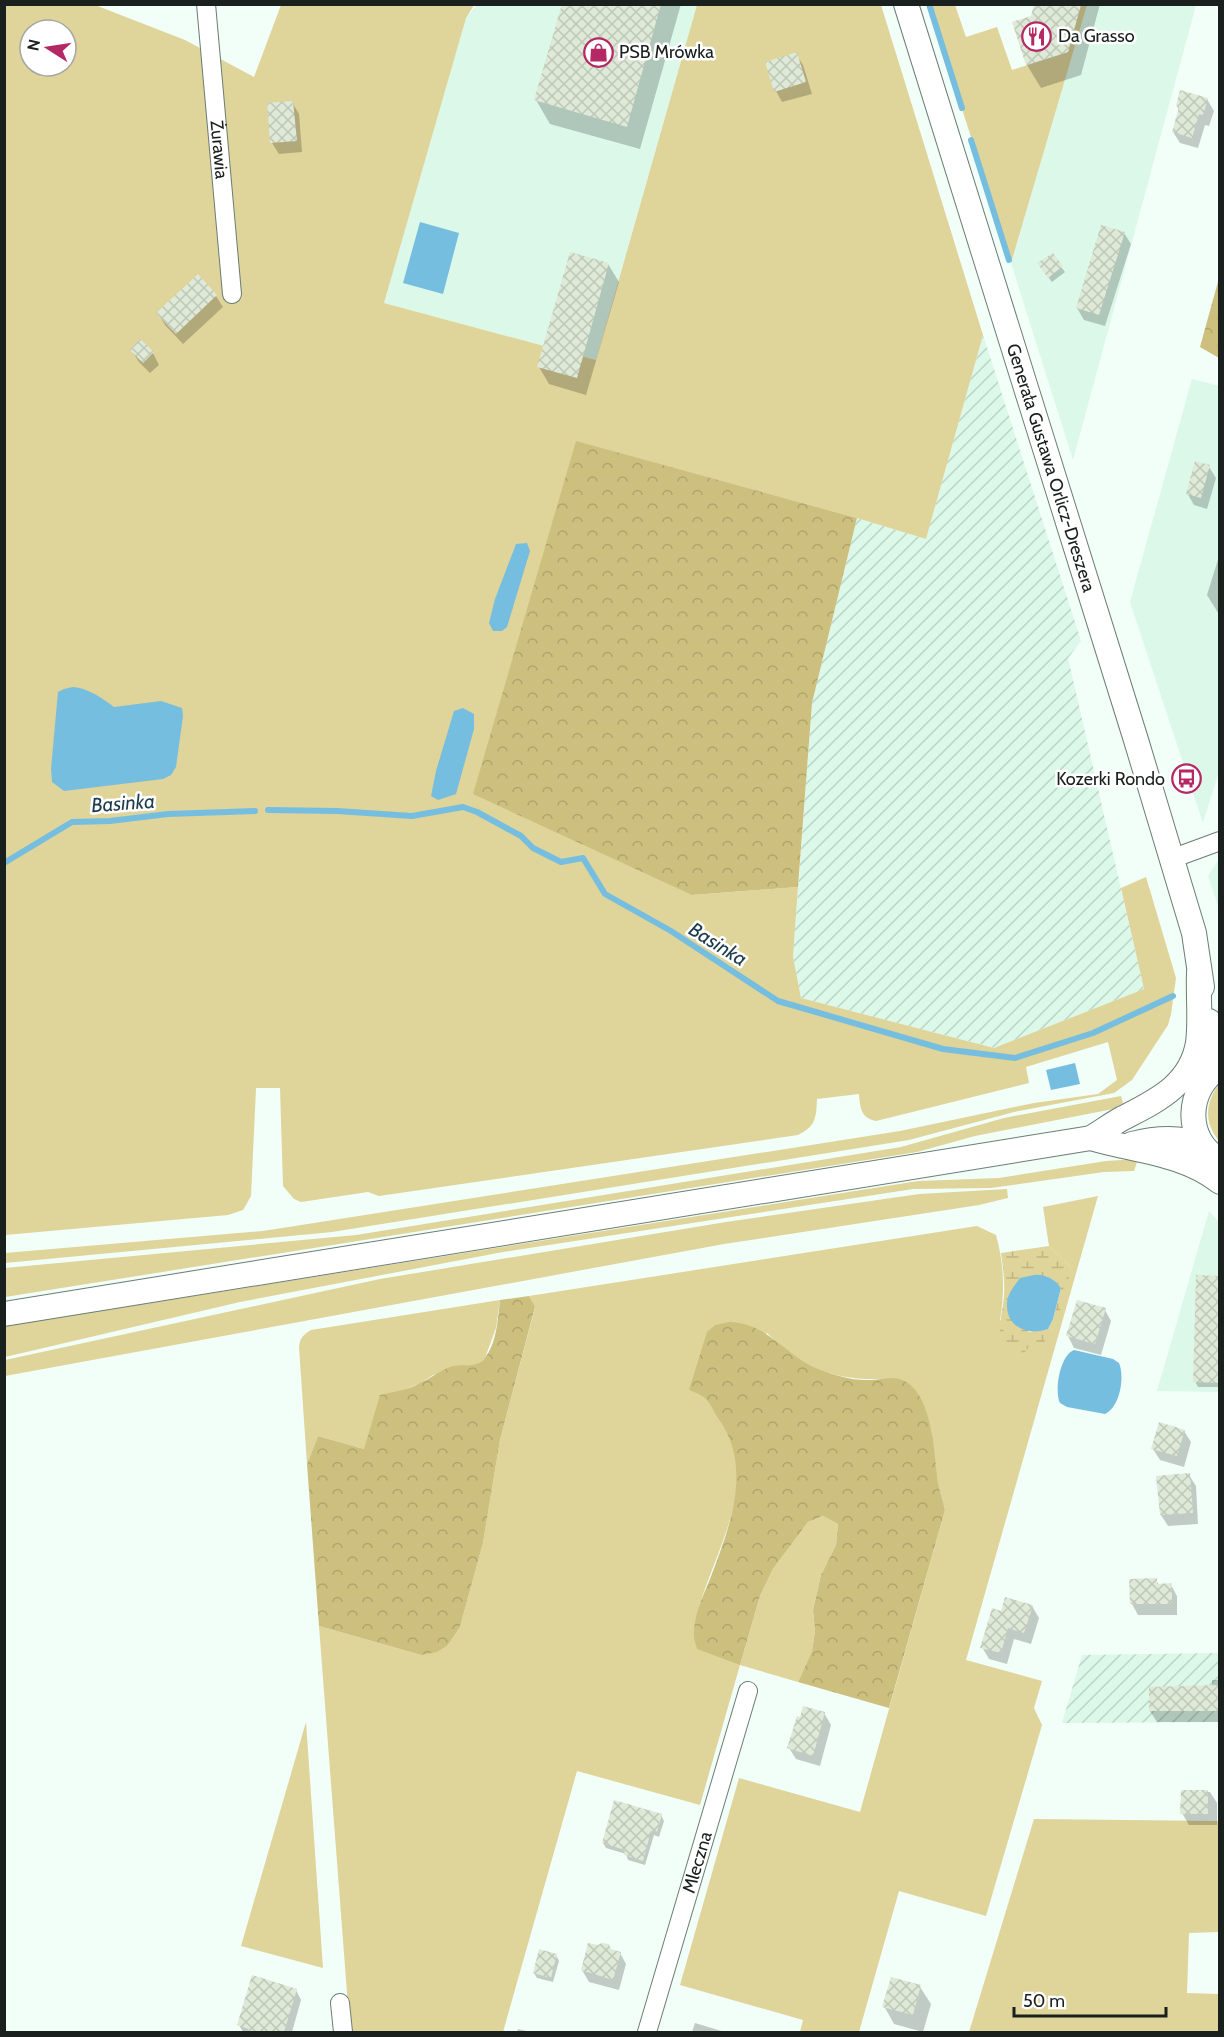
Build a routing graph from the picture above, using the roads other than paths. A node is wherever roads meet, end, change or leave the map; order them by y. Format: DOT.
graph roads {
  1 [pos="206,4"];
  2 [pos="906,4"];
  3 [pos="232,294"];
  4 [pos="1220,842"];
  5 [pos="1171,859"];
  6 [pos="1212,978"];
  7 [pos="1209,1077"];
  8 [pos="1120,1120"];
  9 [pos="1091,1138"];
  10 [pos="1121,1147"];
  11 [pos="1211,1153"];
  12 [pos="1220,1182"];
  13 [pos="4,1314"];
  14 [pos="748,1691"];
  15 [pos="340,2003"];
  16 [pos="343,2032"];
  17 [pos="647,2032"];
  1 -- 3 [label="street, Żurawia"];
  2 -- 5 [label="main road, Generała Gustawa Orlicz-Dreszera"];
  4 -- 5 [label="street"];
  5 -- 6 [label="main road, Generała Gustawa Orlicz-Dreszera"];
  6 -- 7 [label="main road, Generała Gustawa Orlicz-Dreszera"];
  6 -- 8 [label="main road"];
  7 -- 8 [label="main road"];
  7 -- 11 [label="main road, Generała Gustawa Orlicz-Dreszera"];
  8 -- 9 [label="main road"];
  9 -- 10 [label="main road"];
  9 -- 13 [label="main road"];
  10 -- 11 [label="main road"];
  10 -- 12 [label="main road"];
  14 -- 17 [label="street, Mleczna"];
  15 -- 16 [label="street"];
}
